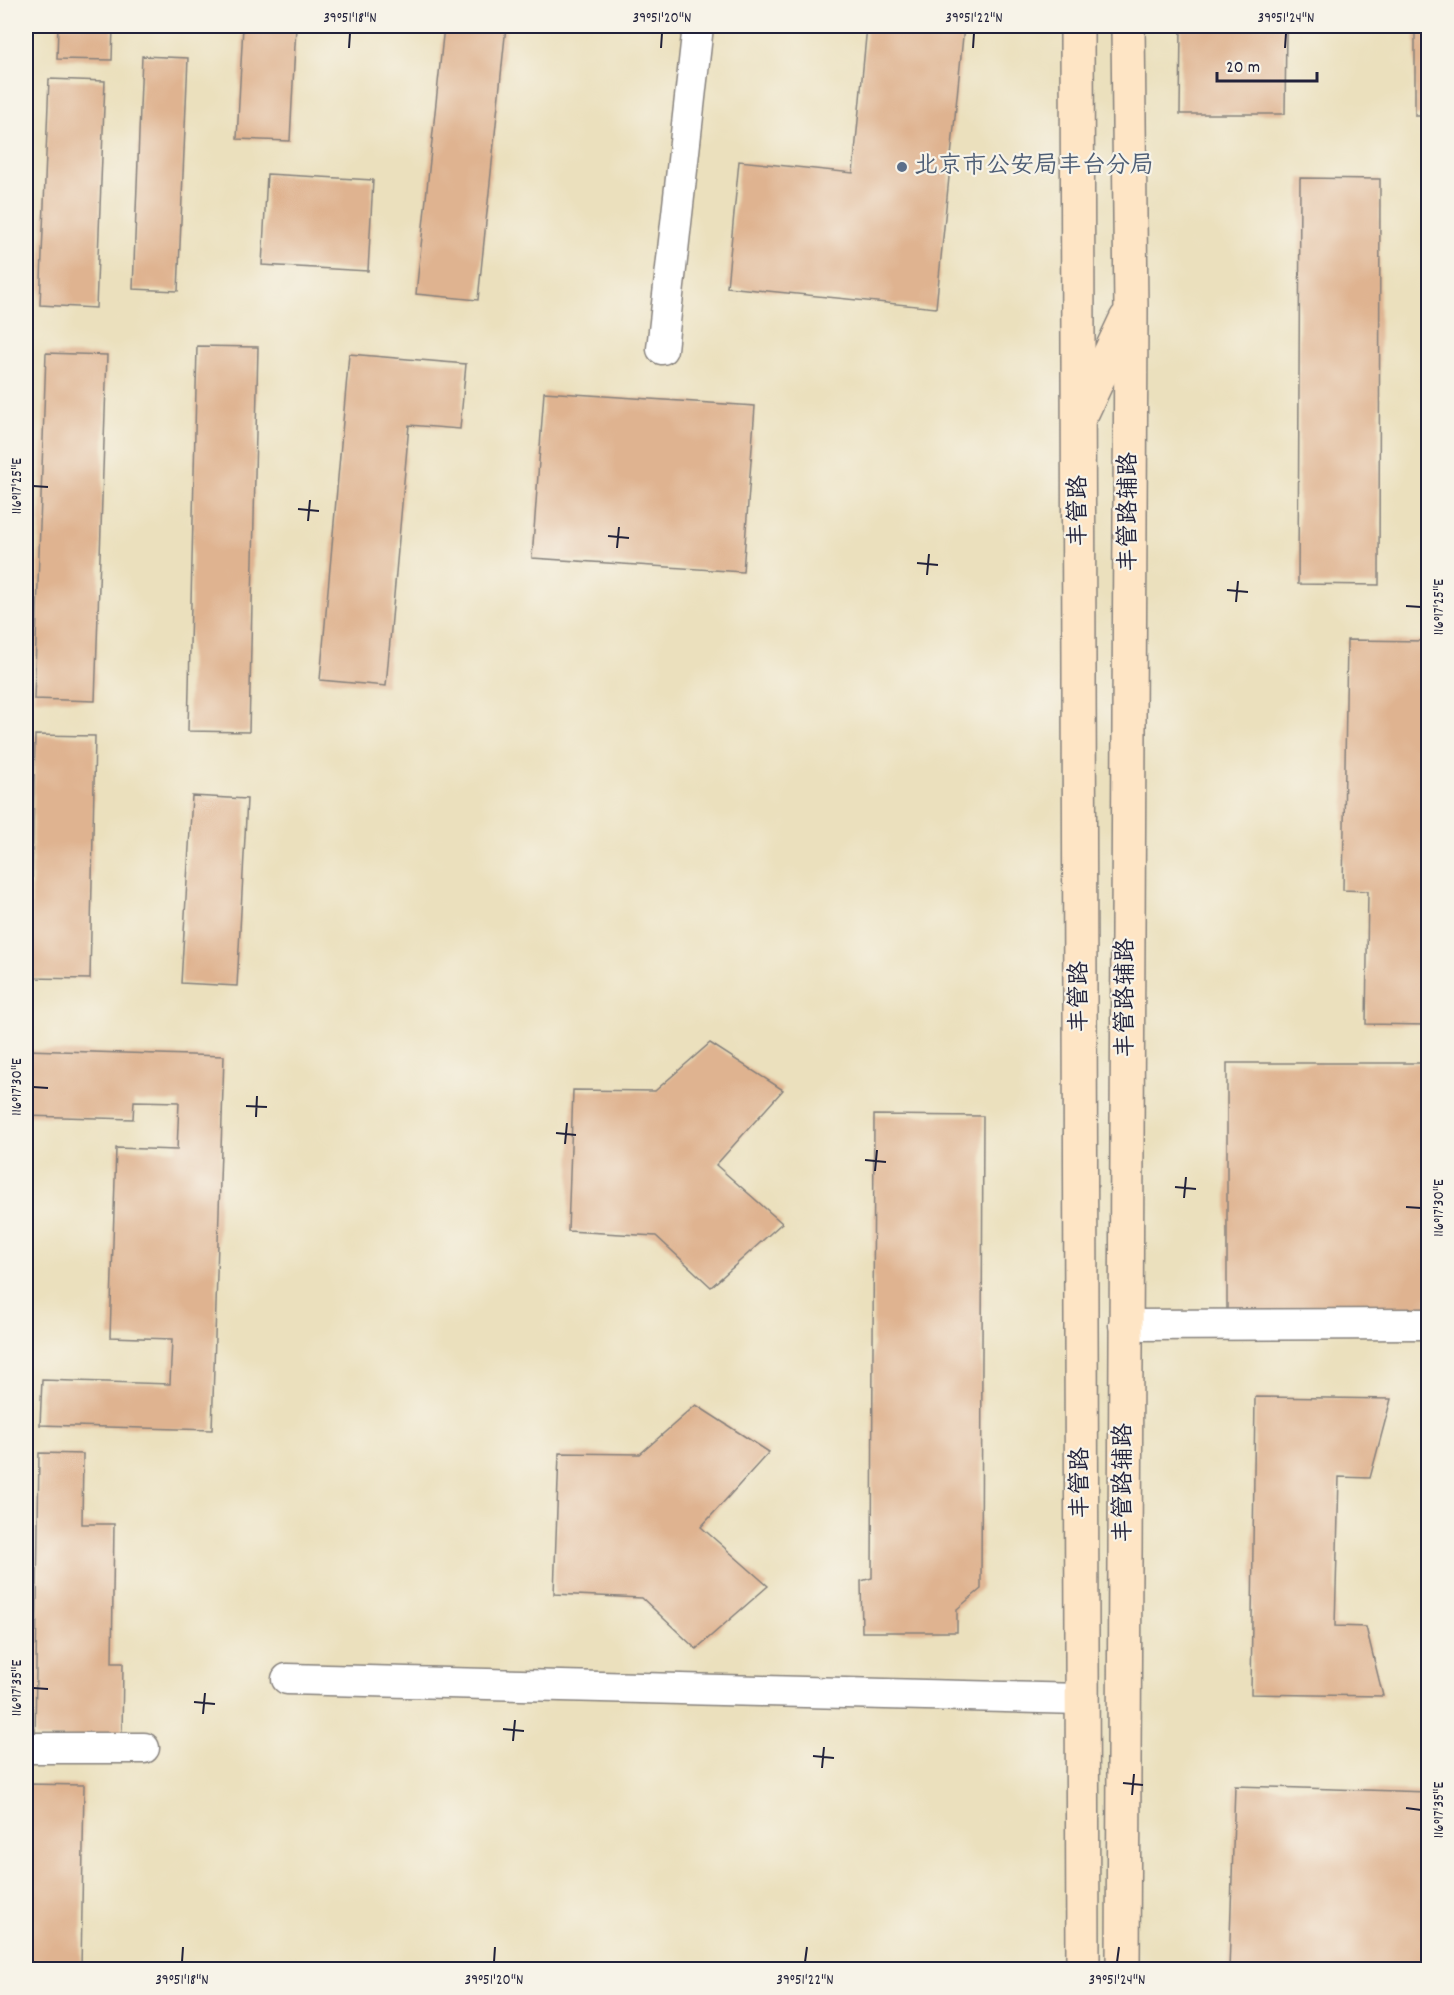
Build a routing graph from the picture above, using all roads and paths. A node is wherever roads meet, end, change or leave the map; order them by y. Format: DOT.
graph roads {
  1 [pos="698,26"];
  2 [pos="1077,26"];
  3 [pos="1128,26"];
  4 [pos="1131,310"];
  5 [pos="662,349"];
  6 [pos="1080,418"];
  7 [pos="1428,1324"];
  8 [pos="1124,1326"];
  9 [pos="287,1679"];
  10 [pos="1082,1708"];
  11 [pos="26,1748"];
  12 [pos="144,1748"];
  13 [pos="1125,1801"];
  14 [pos="1083,1970"];
  15 [pos="1123,1970"];
  1 -- 5 [label="street"];
  2 -- 6 [label="street, 丰管路"];
  3 -- 4 [label="street, 丰管路辅路"];
  4 -- 6 [label="street"];
  4 -- 8 [label="street, 丰管路辅路"];
  6 -- 10 [label="street, 丰管路"];
  7 -- 8 [label="street"];
  8 -- 13 [label="street, 丰管路辅路"];
  9 -- 10 [label="street"];
  10 -- 13 [label="street"];
  10 -- 14 [label="street, 丰管路"];
  11 -- 12 [label="street"];
  13 -- 15 [label="street, 丰管路辅路"];
}
